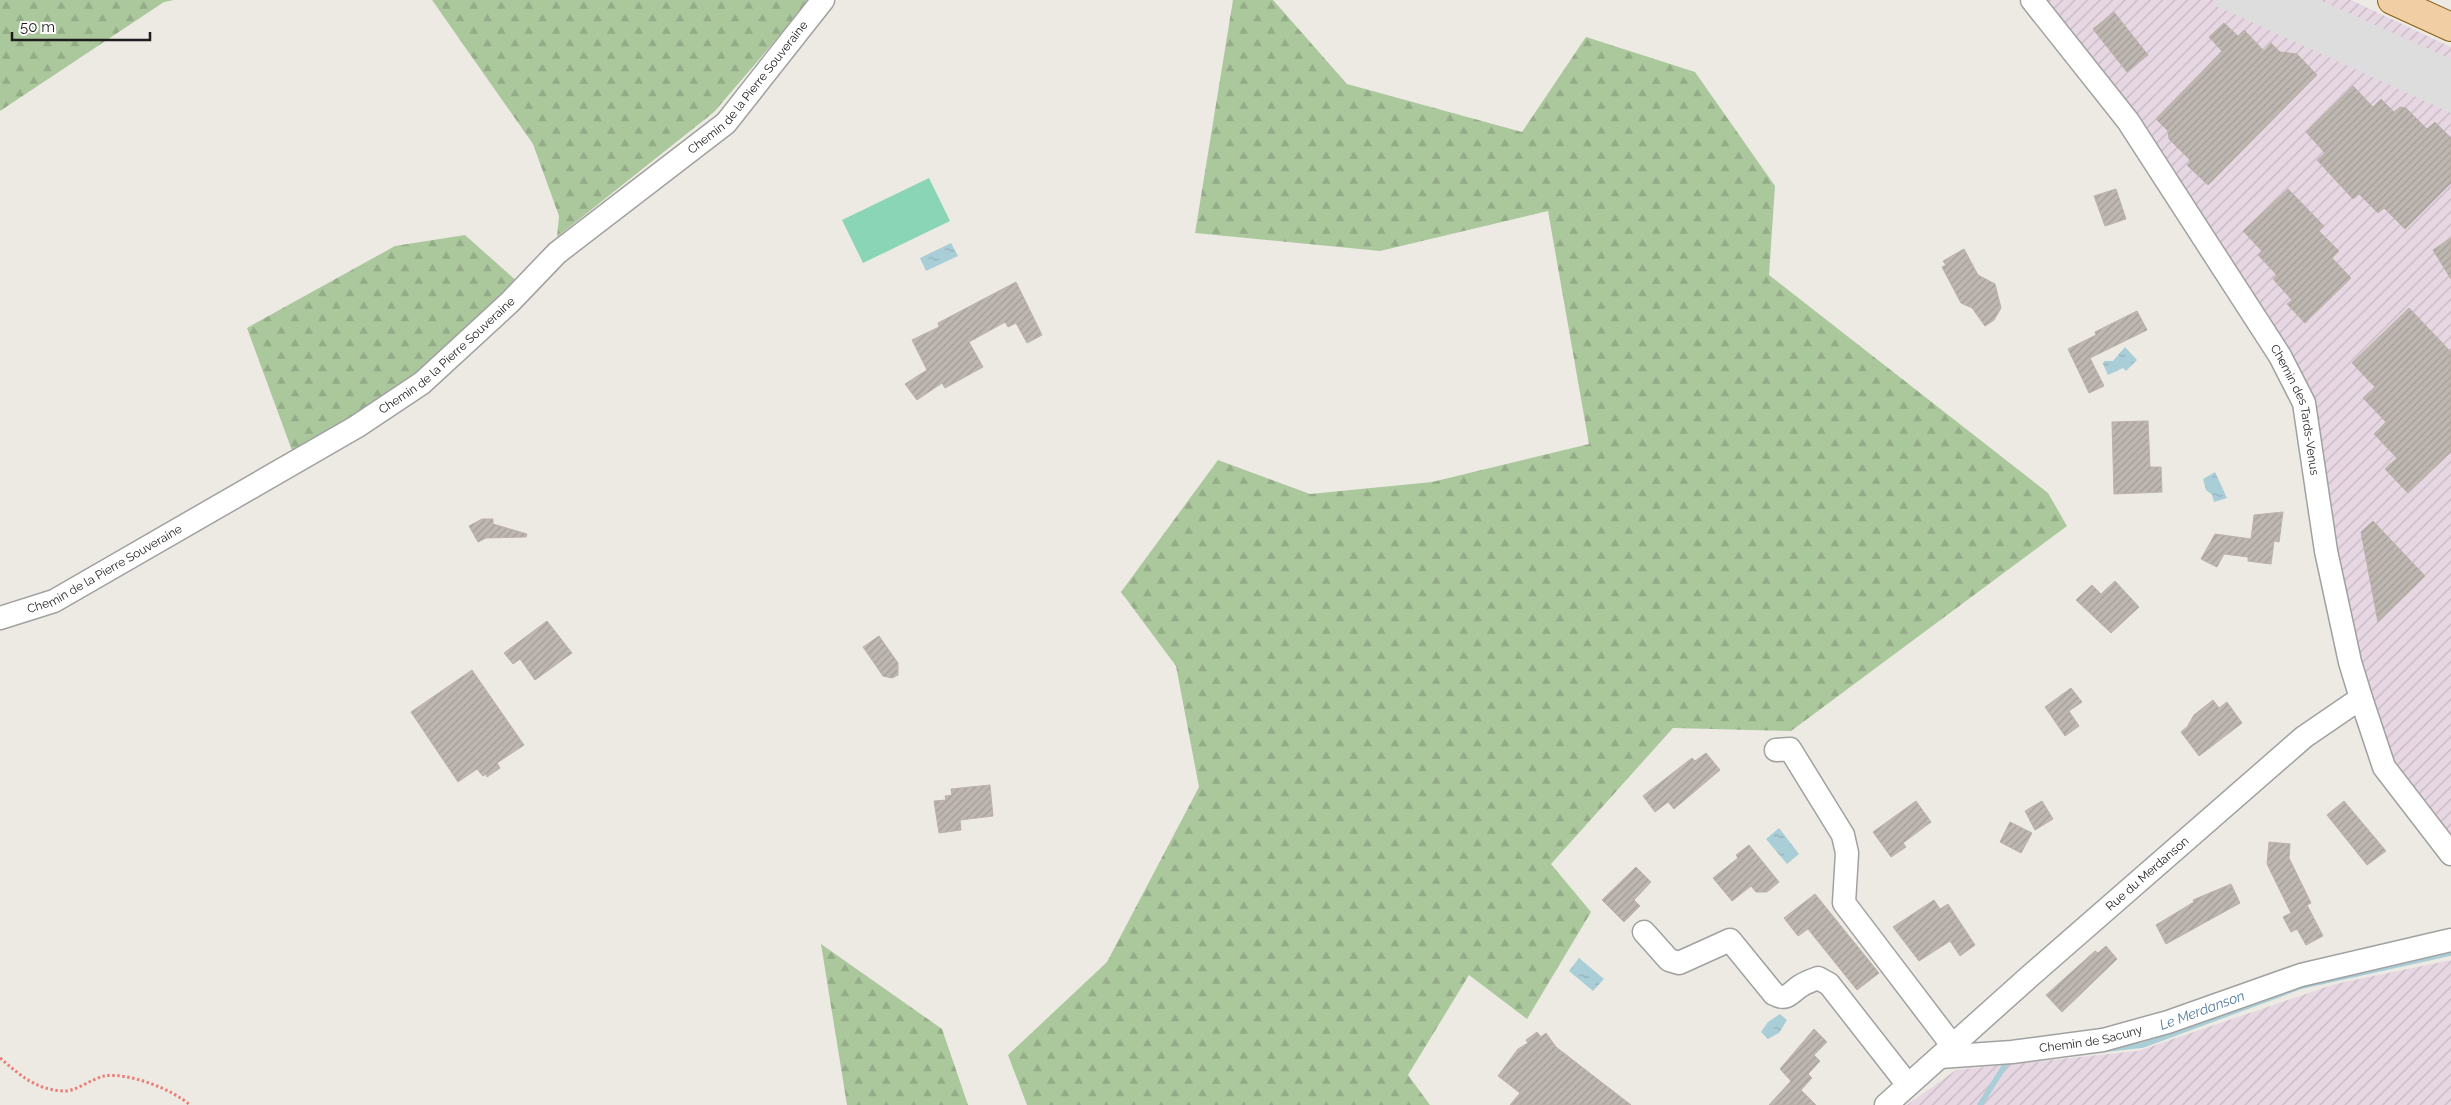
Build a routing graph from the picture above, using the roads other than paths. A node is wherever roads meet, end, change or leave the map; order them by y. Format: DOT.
graph roads {
  1 [pos="823,0"];
  2 [pos="2392,0"];
  3 [pos="2422,0"];
  4 [pos="2037,3"];
  5 [pos="2451,14"];
  6 [pos="2451,27"];
  7 [pos="0,618"];
  8 [pos="2360,698"];
  9 [pos="1776,750"];
  10 [pos="2451,854"];
  11 [pos="1644,932"];
  12 [pos="2451,940"];
  13 [pos="1946,1051"];
  14 [pos="1908,1085"];
  15 [pos="1886,1105"];
  1 -- 7 [label="street, Chemin de la Pierre Souveraine"];
  2 -- 6 [label="main road"];
  3 -- 5 [label="main road"];
  4 -- 8 [label="street, Chemin des Tards-Venus"];
  8 -- 10 [label="street, Chemin des Tards-Venus"];
  8 -- 13 [label="street, Rue du Merdanson"];
  9 -- 13 [label="street"];
  11 -- 14 [label="street"];
  12 -- 13 [label="street, Chemin de Sacuny"];
  13 -- 14 [label="street"];
  14 -- 15 [label="street"];
}
